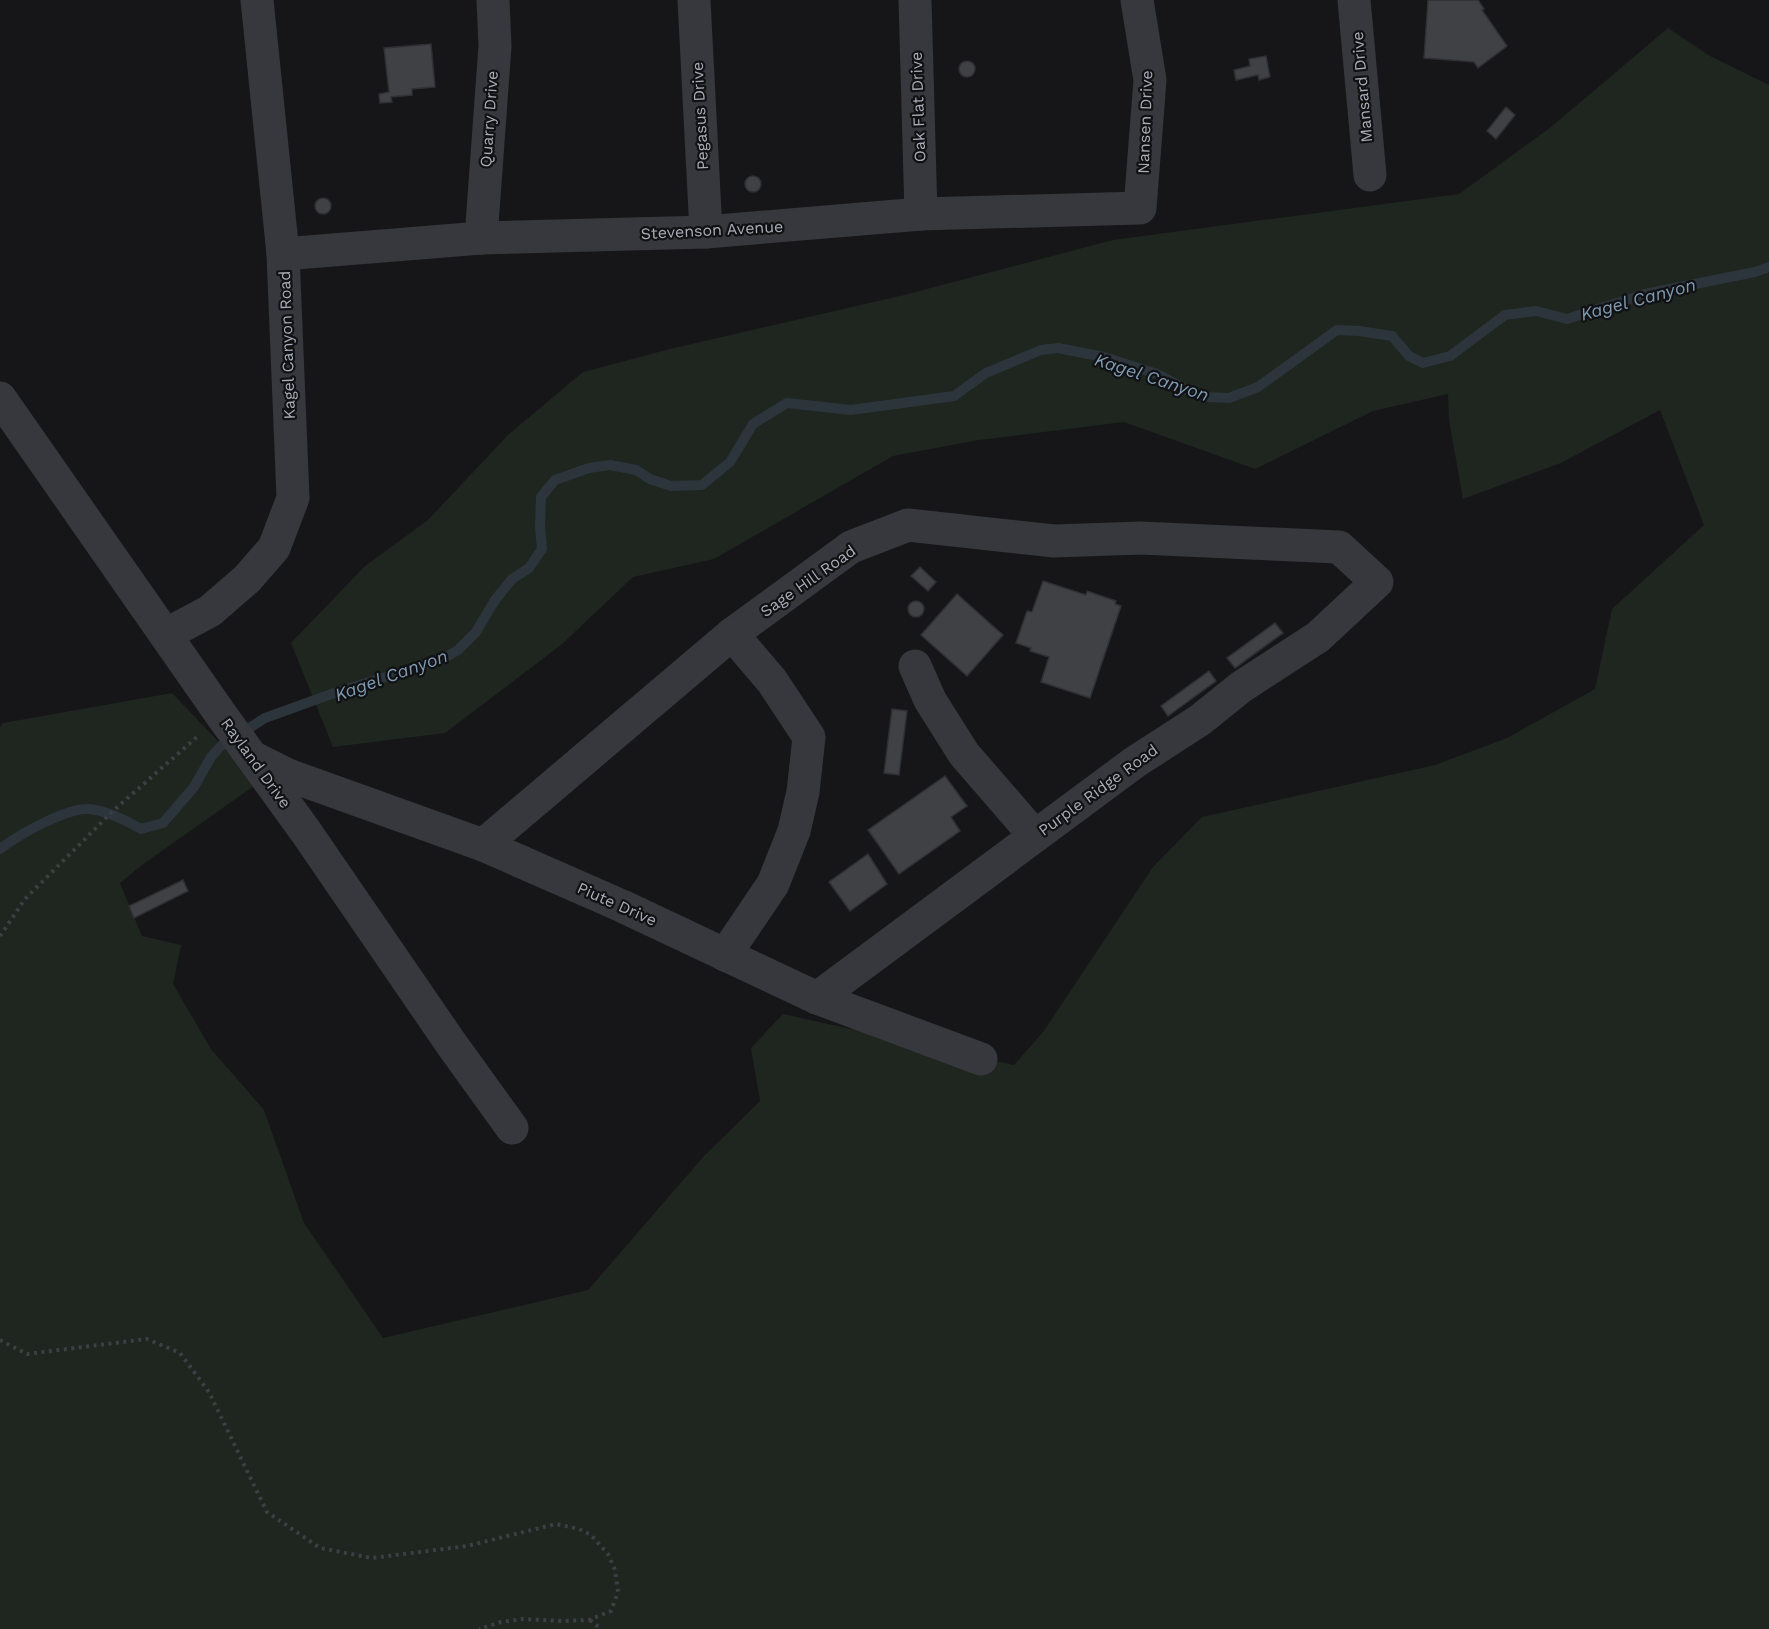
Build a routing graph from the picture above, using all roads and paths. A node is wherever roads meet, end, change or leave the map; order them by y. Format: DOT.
graph roads {
  1 [pos="257,0"];
  2 [pos="493,0"];
  3 [pos="694,0"];
  4 [pos="915,0"];
  5 [pos="1137,0"];
  6 [pos="1354,0"];
  7 [pos="1370,175"];
  8 [pos="1140,208"];
  9 [pos="921,214"];
  10 [pos="706,232"];
  11 [pos="481,238"];
  12 [pos="283,254"];
  13 [pos="0,398"];
  14 [pos="1377,582"];
  15 [pos="167,634"];
  16 [pos="732,634"];
  17 [pos="915,666"];
  18 [pos="223,718"];
  19 [pos="250,755"];
  20 [pos="1035,836"];
  21 [pos="483,845"];
  22 [pos="0,936"];
  23 [pos="725,955"];
  24 [pos="817,998"];
  25 [pos="981,1059"];
  26 [pos="512,1128"];
  27 [pos="0,1340"];
  28 [pos="589,1620"];
  29 [pos="479,1629"];
  30 [pos="601,1629"];
  1 -- 12 [label="street, Kagel Canyon Road"];
  2 -- 11 [label="street, Quarry Drive"];
  3 -- 10 [label="street, Pegasus Drive"];
  4 -- 9 [label="street, Oak Flat Drive"];
  5 -- 8 [label="street, Nansen Drive"];
  6 -- 7 [label="street, Mansard Drive"];
  8 -- 9 [label="street, Stevenson Avenue"];
  9 -- 10 [label="street, Stevenson Avenue"];
  10 -- 11 [label="street, Stevenson Avenue"];
  11 -- 12 [label="street, Stevenson Avenue"];
  12 -- 15 [label="street, Kagel Canyon Road"];
  13 -- 15 [label="street, Rayland Drive"];
  14 -- 16 [label="street, Sage Hill Road"];
  14 -- 20 [label="street, Purple Ridge Road"];
  15 -- 18 [label="street, Rayland Drive"];
  16 -- 21 [label="street, Sage Hill Road"];
  16 -- 23 [label="street"];
  17 -- 20 [label="street"];
  18 -- 19 [label="street, Rayland Drive"];
  18 -- 22 [label="path"];
  19 -- 21 [label="street, Piute Drive"];
  19 -- 26 [label="street, Rayland Drive"];
  20 -- 24 [label="street, Purple Ridge Road"];
  21 -- 23 [label="street, Piute Drive"];
  23 -- 24 [label="street, Piute Drive"];
  24 -- 25 [label="street, Piute Drive"];
  27 -- 28 [label="path"];
  28 -- 29 [label="path"];
  28 -- 30 [label="path"];
}
